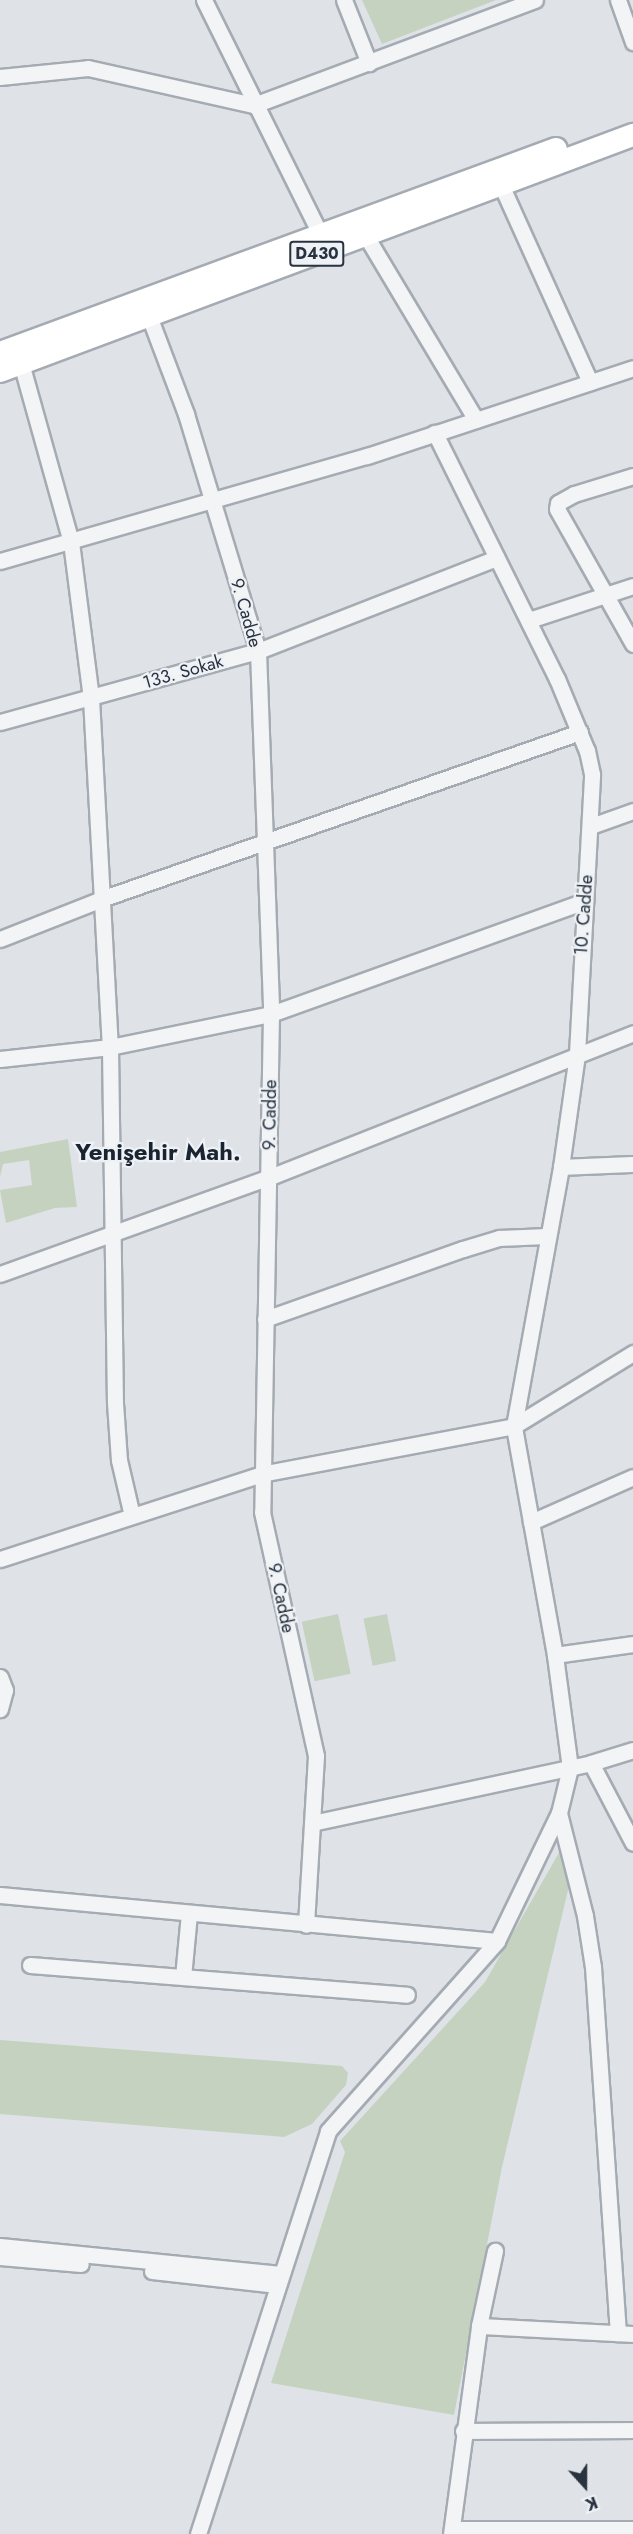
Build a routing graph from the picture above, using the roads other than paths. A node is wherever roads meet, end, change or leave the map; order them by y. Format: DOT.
graph roads {
  1 [pos="204,0"];
  2 [pos="344,0"];
  3 [pos="535,0"];
  4 [pos="618,0"];
  5 [pos="633,42"];
  6 [pos="369,63"];
  7 [pos="0,77"];
  8 [pos="254,105"];
  9 [pos="633,121"];
  10 [pos="633,135"];
  11 [pos="502,187"];
  12 [pos="321,236"];
  13 [pos="366,236"];
  14 [pos="149,316"];
  15 [pos="0,352"];
  16 [pos="10,367"];
  17 [pos="633,368"];
  18 [pos="590,382"];
  19 [pos="476,420"];
  20 [pos="435,434"];
  21 [pos="633,476"];
  22 [pos="213,501"];
  23 [pos="71,542"];
  24 [pos="497,558"];
  25 [pos="0,561"];
  26 [pos="633,586"];
  27 [pos="603,595"];
  28 [pos="529,620"];
  29 [pos="633,644"];
  30 [pos="258,651"];
  31 [pos="91,698"];
  32 [pos="0,722"];
  33 [pos="580,732"];
  34 [pos="633,811"];
  35 [pos="591,826"];
  36 [pos="267,843"];
  37 [pos="104,898"];
  38 [pos="585,901"];
  39 [pos="0,939"];
  40 [pos="271,1014"];
  41 [pos="633,1033"];
  42 [pos="110,1047"];
  43 [pos="577,1054"];
  44 [pos="0,1059"];
  45 [pos="633,1164"];
  46 [pos="561,1167"];
  47 [pos="270,1178"];
  48 [pos="116,1230"];
  49 [pos="547,1236"];
  50 [pos="0,1274"];
  51 [pos="265,1319"];
  52 [pos="633,1353"];
  53 [pos="514,1426"];
  54 [pos="261,1474"];
  55 [pos="633,1476"];
  56 [pos="132,1516"];
  57 [pos="531,1522"];
  58 [pos="0,1559"];
  59 [pos="633,1644"];
  60 [pos="555,1656"];
  61 [pos="0,1677"];
  62 [pos="0,1709"];
  63 [pos="633,1750"];
  64 [pos="591,1763"];
  65 [pos="570,1768"];
  66 [pos="559,1813"];
  67 [pos="312,1823"];
  68 [pos="633,1843"];
  69 [pos="0,1895"];
  70 [pos="189,1914"];
  71 [pos="306,1925"];
  72 [pos="498,1941"];
  73 [pos="30,1965"];
  74 [pos="183,1977"];
  75 [pos="407,1995"];
  76 [pos="0,2246"];
  77 [pos="495,2251"];
  78 [pos="0,2257"];
  79 [pos="279,2280"];
  80 [pos="479,2326"];
  81 [pos="626,2333"];
  82 [pos="633,2430"];
  83 [pos="463,2431"];
  84 [pos="633,2529"];
  85 [pos="452,2531"];
  86 [pos="198,2534"];
  1 -- 8 [label="street"];
  2 -- 6 [label="street"];
  3 -- 6 [label="street"];
  4 -- 5 [label="street"];
  6 -- 8 [label="street"];
  7 -- 8 [label="street"];
  8 -- 12 [label="street"];
  9 -- 12 [label="highway, D430"];
  10 -- 11 [label="highway, D430"];
  11 -- 13 [label="highway, D430"];
  11 -- 18 [label="street"];
  12 -- 15 [label="highway, D430"];
  13 -- 14 [label="highway, D430"];
  13 -- 19 [label="street"];
  14 -- 16 [label="highway, D430"];
  14 -- 22 [label="street, 9. Cadde"];
  16 -- 23 [label="street"];
  17 -- 18 [label="street"];
  18 -- 19 [label="street"];
  19 -- 20 [label="street"];
  20 -- 22 [label="street"];
  20 -- 24 [label="street, 10. Cadde"];
  21 -- 27 [label="street"];
  22 -- 23 [label="street"];
  22 -- 30 [label="street, 9. Cadde"];
  23 -- 25 [label="street"];
  23 -- 31 [label="street"];
  24 -- 28 [label="street, 10. Cadde"];
  24 -- 30 [label="street, 133. Sokak"];
  26 -- 27 [label="street"];
  27 -- 28 [label="street"];
  27 -- 29 [label="street"];
  28 -- 33 [label="street, 10. Cadde"];
  30 -- 31 [label="street, 133. Sokak"];
  30 -- 36 [label="street, 9. Cadde"];
  31 -- 32 [label="street, 133. Sokak"];
  31 -- 37 [label="street"];
  33 -- 35 [label="street, 10. Cadde"];
  33 -- 36 [label="street"];
  34 -- 35 [label="street"];
  35 -- 38 [label="street, 10. Cadde"];
  36 -- 37 [label="street"];
  36 -- 40 [label="street, 9. Cadde"];
  37 -- 39 [label="street"];
  37 -- 42 [label="street"];
  38 -- 40 [label="street"];
  38 -- 43 [label="street, 10. Cadde"];
  40 -- 42 [label="street"];
  40 -- 47 [label="street, 9. Cadde"];
  41 -- 43 [label="street"];
  42 -- 44 [label="street"];
  42 -- 48 [label="street"];
  43 -- 46 [label="street, 10. Cadde"];
  43 -- 47 [label="street"];
  45 -- 46 [label="street"];
  46 -- 49 [label="street, 10. Cadde"];
  47 -- 48 [label="street"];
  47 -- 51 [label="street, 9. Cadde"];
  48 -- 50 [label="street"];
  48 -- 56 [label="street"];
  49 -- 51 [label="street"];
  49 -- 53 [label="street, 10. Cadde"];
  51 -- 54 [label="street, 9. Cadde"];
  52 -- 53 [label="street"];
  53 -- 54 [label="street"];
  53 -- 57 [label="street, 10. Cadde"];
  54 -- 56 [label="street"];
  54 -- 67 [label="street, 9. Cadde"];
  55 -- 57 [label="street"];
  56 -- 58 [label="street"];
  57 -- 60 [label="street, 10. Cadde"];
  59 -- 60 [label="street"];
  60 -- 65 [label="street, 10. Cadde"];
  61 -- 62 [label="street"];
  63 -- 64 [label="street"];
  64 -- 65 [label="street"];
  64 -- 68 [label="street"];
  65 -- 66 [label="street"];
  65 -- 67 [label="street"];
  66 -- 72 [label="street"];
  66 -- 81 [label="street"];
  67 -- 71 [label="street, 9. Cadde"];
  69 -- 70 [label="street"];
  70 -- 71 [label="street"];
  70 -- 74 [label="street"];
  71 -- 72 [label="street"];
  72 -- 79 [label="street"];
  73 -- 74 [label="street"];
  74 -- 75 [label="street"];
  76 -- 79 [label="street"];
  77 -- 80 [label="street"];
  78 -- 79 [label="street"];
  79 -- 86 [label="street"];
  80 -- 81 [label="street"];
  80 -- 83 [label="street"];
  82 -- 83 [label="street"];
  83 -- 85 [label="street"];
  84 -- 85 [label="street"];
}
